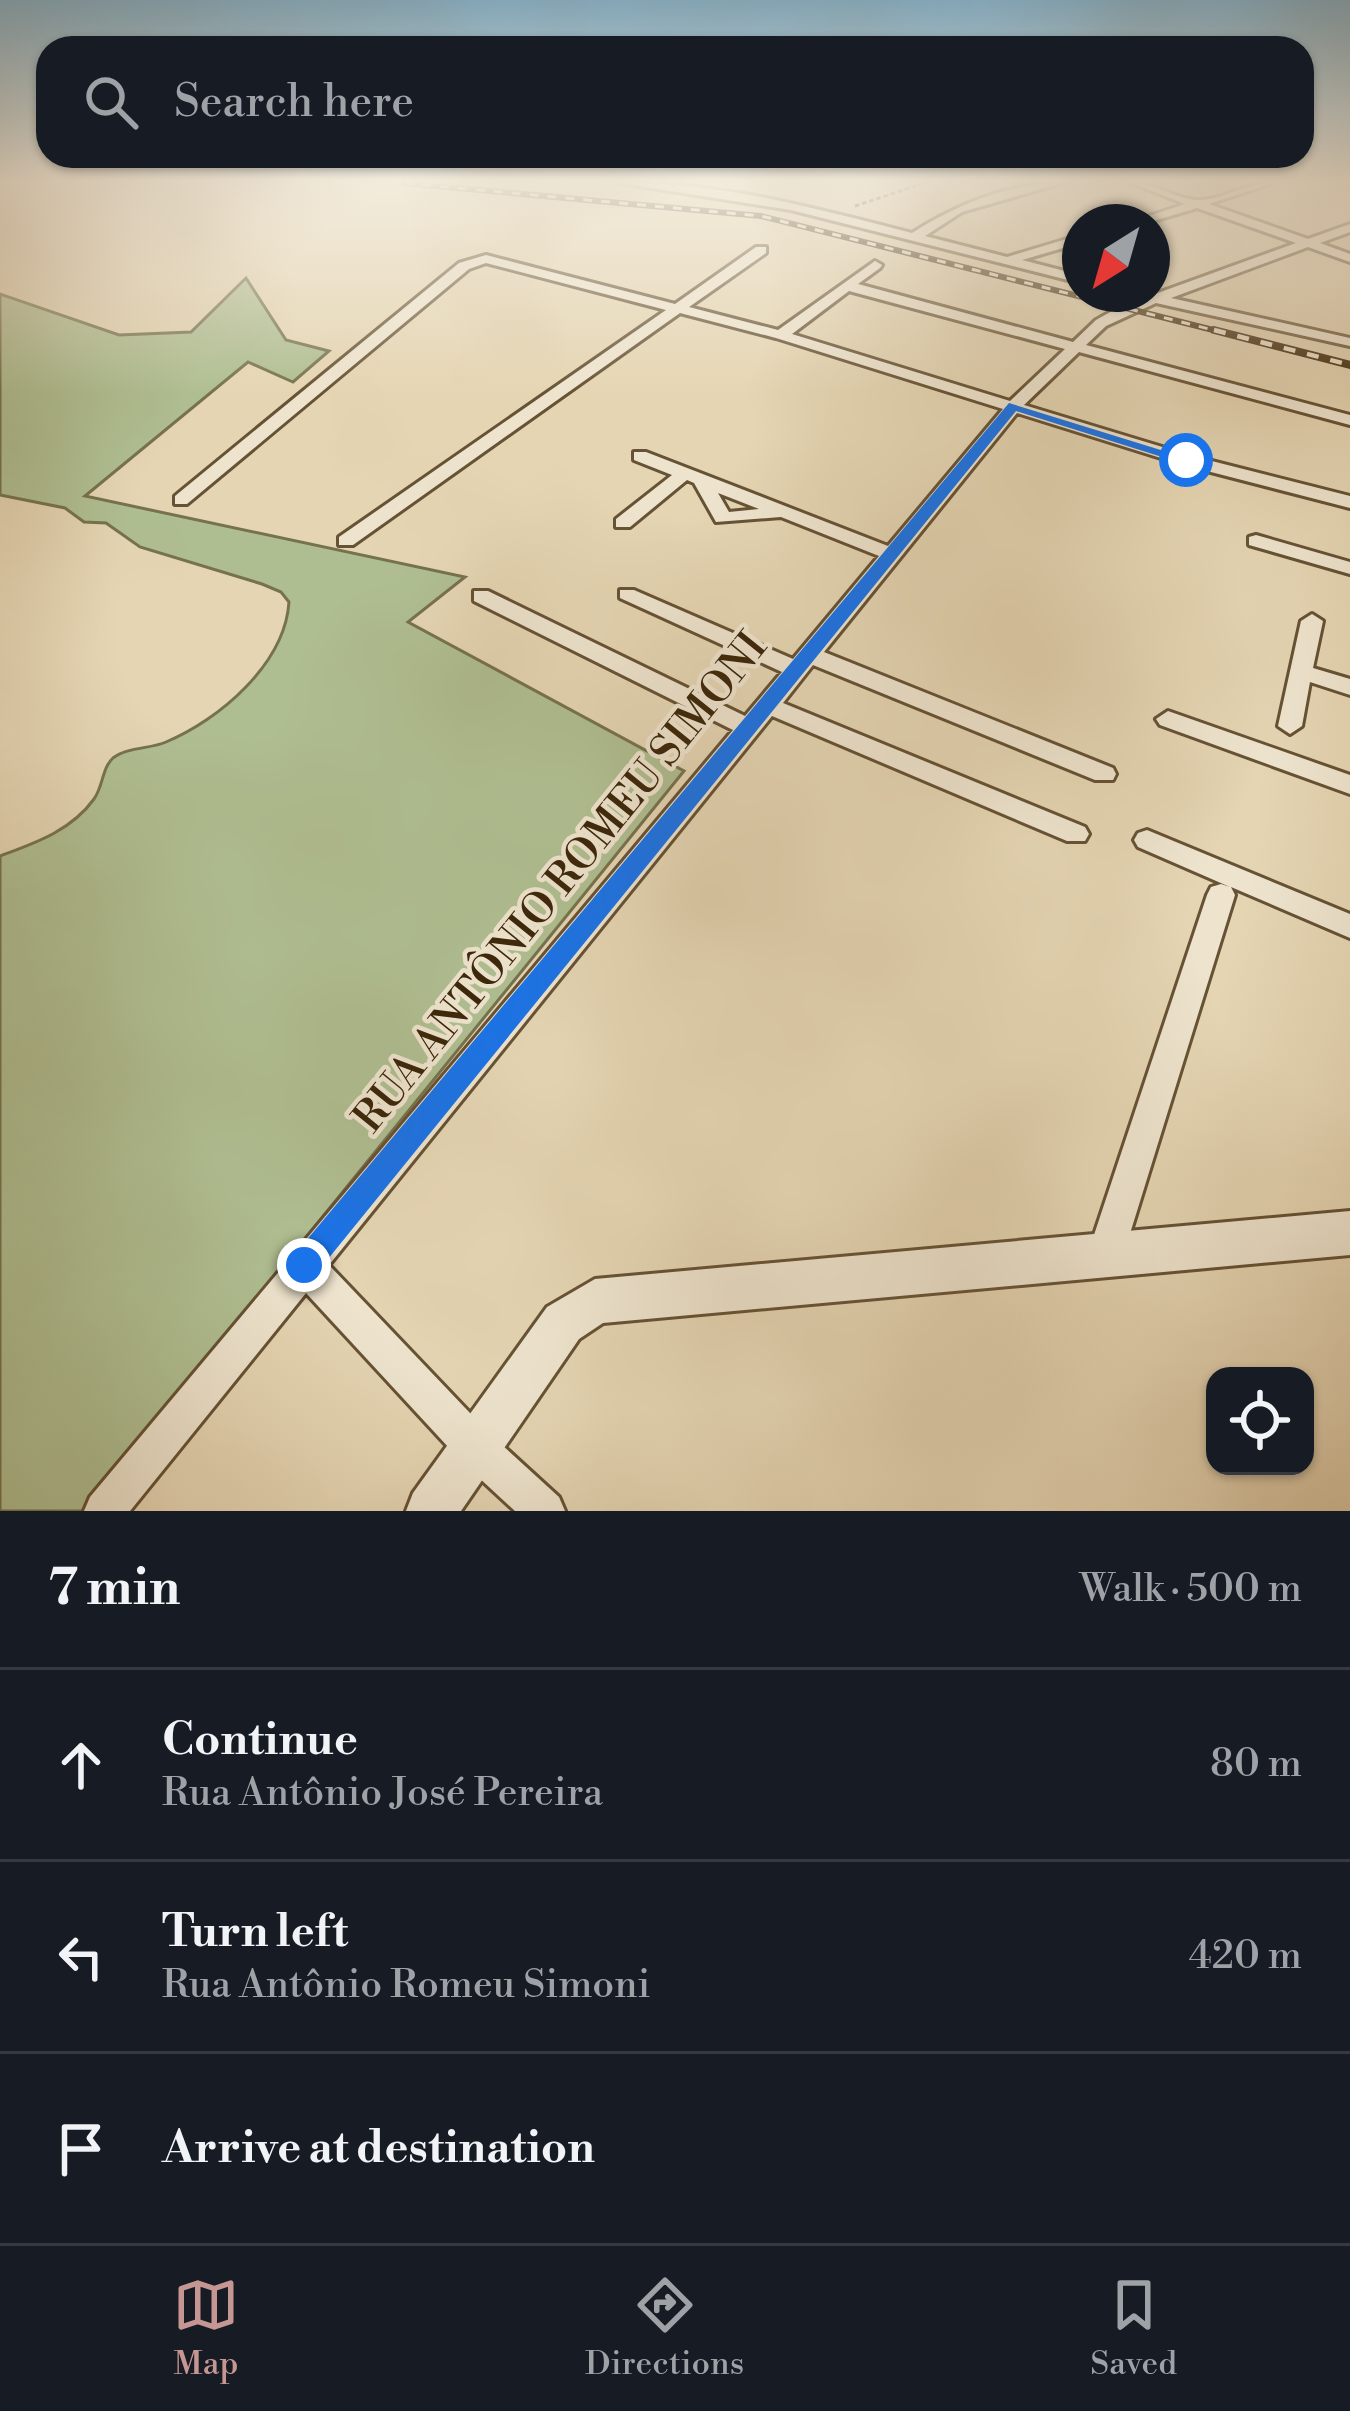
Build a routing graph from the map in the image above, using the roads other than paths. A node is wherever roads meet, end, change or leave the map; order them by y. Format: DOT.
graph roads {
  1 [pos="756,254"];
  2 [pos="977,254"];
  3 [pos="1032,254"];
  4 [pos="1275,254"];
  5 [pos="1007,261"];
  6 [pos="875,265"];
  7 [pos="1062,275"];
  8 [pos="848,286"];
  9 [pos="1170,288"];
  10 [pos="1170,302"];
  11 [pos="681,307"];
  12 [pos="1119,312"];
  13 [pos="1350,323"];
  14 [pos="781,335"];
  15 [pos="1320,335"];
  16 [pos="1350,342"];
  17 [pos="1074,347"];
  18 [pos="1014,406"];
  19 [pos="1350,420"];
  20 [pos="640,456"];
  21 [pos="693,477"];
  22 [pos="181,500"];
  23 [pos="1350,502"];
  24 [pos="623,523"];
  25 [pos="346,541"];
  26 [pos="1256,541"];
  27 [pos="892,554"];
  28 [pos="1350,568"];
  29 [pos="627,594"];
  30 [pos="481,596"];
  31 [pos="1312,621"];
  32 [pos="801,662"];
  33 [pos="1302,672"];
  34 [pos="1350,687"];
  35 [pos="767,705"];
  36 [pos="1168,718"];
  37 [pos="1290,726"];
  38 [pos="748,727"];
  39 [pos="1104,774"];
  40 [pos="1350,785"];
  41 [pos="1076,834"];
  42 [pos="1148,840"];
  43 [pos="1220,895"];
  44 [pos="1350,926"];
  45 [pos="1350,1233"];
  46 [pos="1106,1253"];
  47 [pos="304,1265"];
  48 [pos="476,1448"];
  49 [pos="104,1511"];
  50 [pos="431,1511"];
  51 [pos="545,1511"];
  1 -- 11 [label="street"];
  2 -- 5 [label="street"];
  3 -- 5 [label="street"];
  4 -- 9 [label="street, RUA ANTÔNIO ROMEU SIMONI"];
  5 -- 7 [label="street"];
  6 -- 8 [label="street"];
  8 -- 14 [label="street"];
  8 -- 17 [label="street"];
  10 -- 15 [label="street"];
  11 -- 14 [label="street"];
  11 -- 22 [label="street"];
  11 -- 25 [label="street"];
  12 -- 17 [label="street, RUA ANTÔNIO ROMEU SIMONI"];
  13 -- 15 [label="street"];
  14 -- 18 [label="street"];
  15 -- 16 [label="street"];
  17 -- 18 [label="street, RUA ANTÔNIO ROMEU SIMONI"];
  17 -- 19 [label="street"];
  18 -- 23 [label="street"];
  18 -- 27 [label="street, RUA ANTÔNIO ROMEU SIMONI"];
  20 -- 21 [label="street"];
  21 -- 24 [label="street"];
  21 -- 27 [label="street"];
  26 -- 28 [label="street"];
  27 -- 32 [label="street, RUA ANTÔNIO ROMEU SIMONI"];
  29 -- 32 [label="street"];
  30 -- 38 [label="street"];
  31 -- 33 [label="street"];
  32 -- 35 [label="street, RUA ANTÔNIO ROMEU SIMONI"];
  32 -- 39 [label="street"];
  33 -- 34 [label="street"];
  33 -- 37 [label="street"];
  35 -- 38 [label="street, RUA ANTÔNIO ROMEU SIMONI"];
  35 -- 41 [label="street"];
  36 -- 40 [label="street"];
  38 -- 47 [label="street, RUA ANTÔNIO ROMEU SIMONI"];
  42 -- 44 [label="street"];
  43 -- 46 [label="street"];
  45 -- 46 [label="street"];
  46 -- 48 [label="street"];
  47 -- 48 [label="street"];
  47 -- 49 [label="street, RUA ANTÔNIO ROMEU SIMONI"];
  48 -- 50 [label="street"];
  48 -- 51 [label="street"];
}
